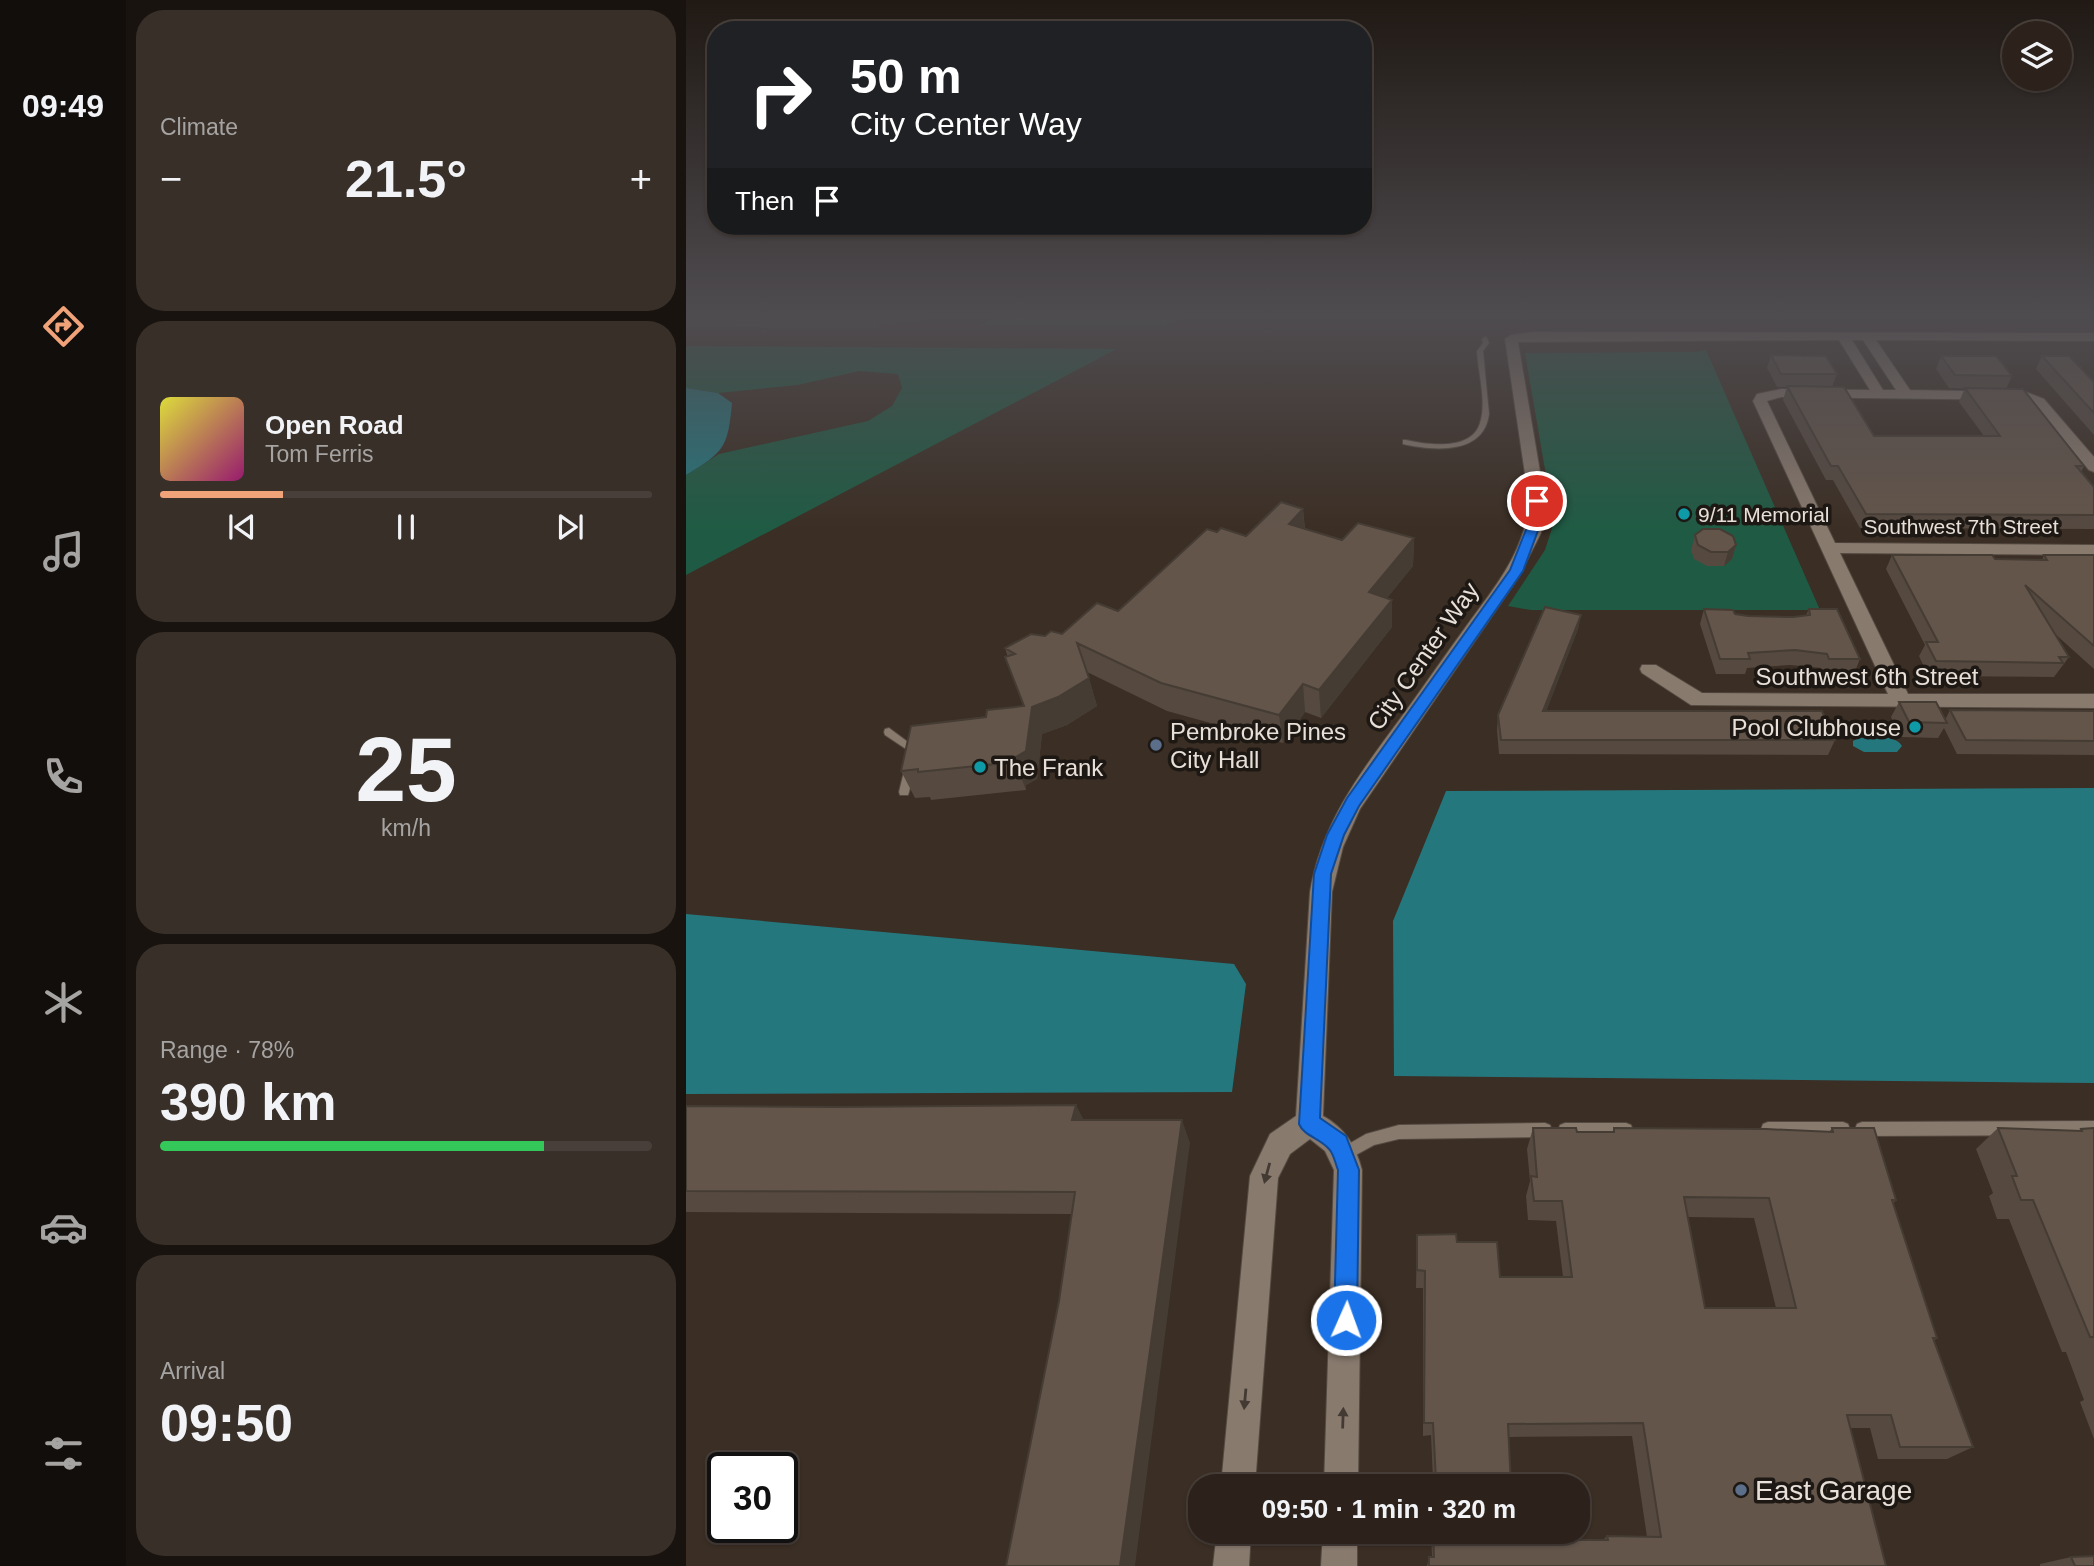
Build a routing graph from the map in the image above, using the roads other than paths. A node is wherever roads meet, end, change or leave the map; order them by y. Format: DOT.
graph roads {
  1 [pos="1482,386"];
  2 [pos="1519,386"];
  3 [pos="1874,386"];
  4 [pos="1900,386"];
  5 [pos="1879,394"];
  6 [pos="1905,394"];
  7 [pos="1406,442"];
  8 [pos="2094,467"];
  9 [pos="1828,548"];
  10 [pos="2094,550"];
  11 [pos="1649,669"];
  12 [pos="1901,700"];
  13 [pos="2094,701"];
  14 [pos="889,732"];
  15 [pos="904,792"];
  16 [pos="1309,1124"];
  17 [pos="2094,1128"];
  18 [pos="1755,1129"];
  19 [pos="1645,1130"];
  20 [pos="1345,1154"];
  21 [pos="1239,1474"];
  22 [pos="1341,1474"];
  23 [pos="1233,1544"];
  24 [pos="1340,1544"];
  25 [pos="1231,1566"];
  26 [pos="1339,1566"];
  1 -- 7 [label="lane"];
  2 -- 16 [label="street, City Center Way"];
  3 -- 5 [label="street"];
  4 -- 6 [label="street"];
  5 -- 6 [label="street"];
  5 -- 9 [label="street"];
  6 -- 8 [label="street"];
  9 -- 10 [label="street, Southwest 7th Street"];
  9 -- 12 [label="street"];
  11 -- 12 [label="street, Southwest 6th Street"];
  12 -- 13 [label="street, Southwest 6th Street"];
  14 -- 15 [label="lane"];
  16 -- 20 [label="street"];
  16 -- 21 [label="street, one-way"];
  17 -- 18 [label="lane"];
  19 -- 20 [label="lane"];
  22 -- 20 [label="street, one-way"];
  23 -- 25 [label="street"];
  24 -- 26 [label="street"];
}
